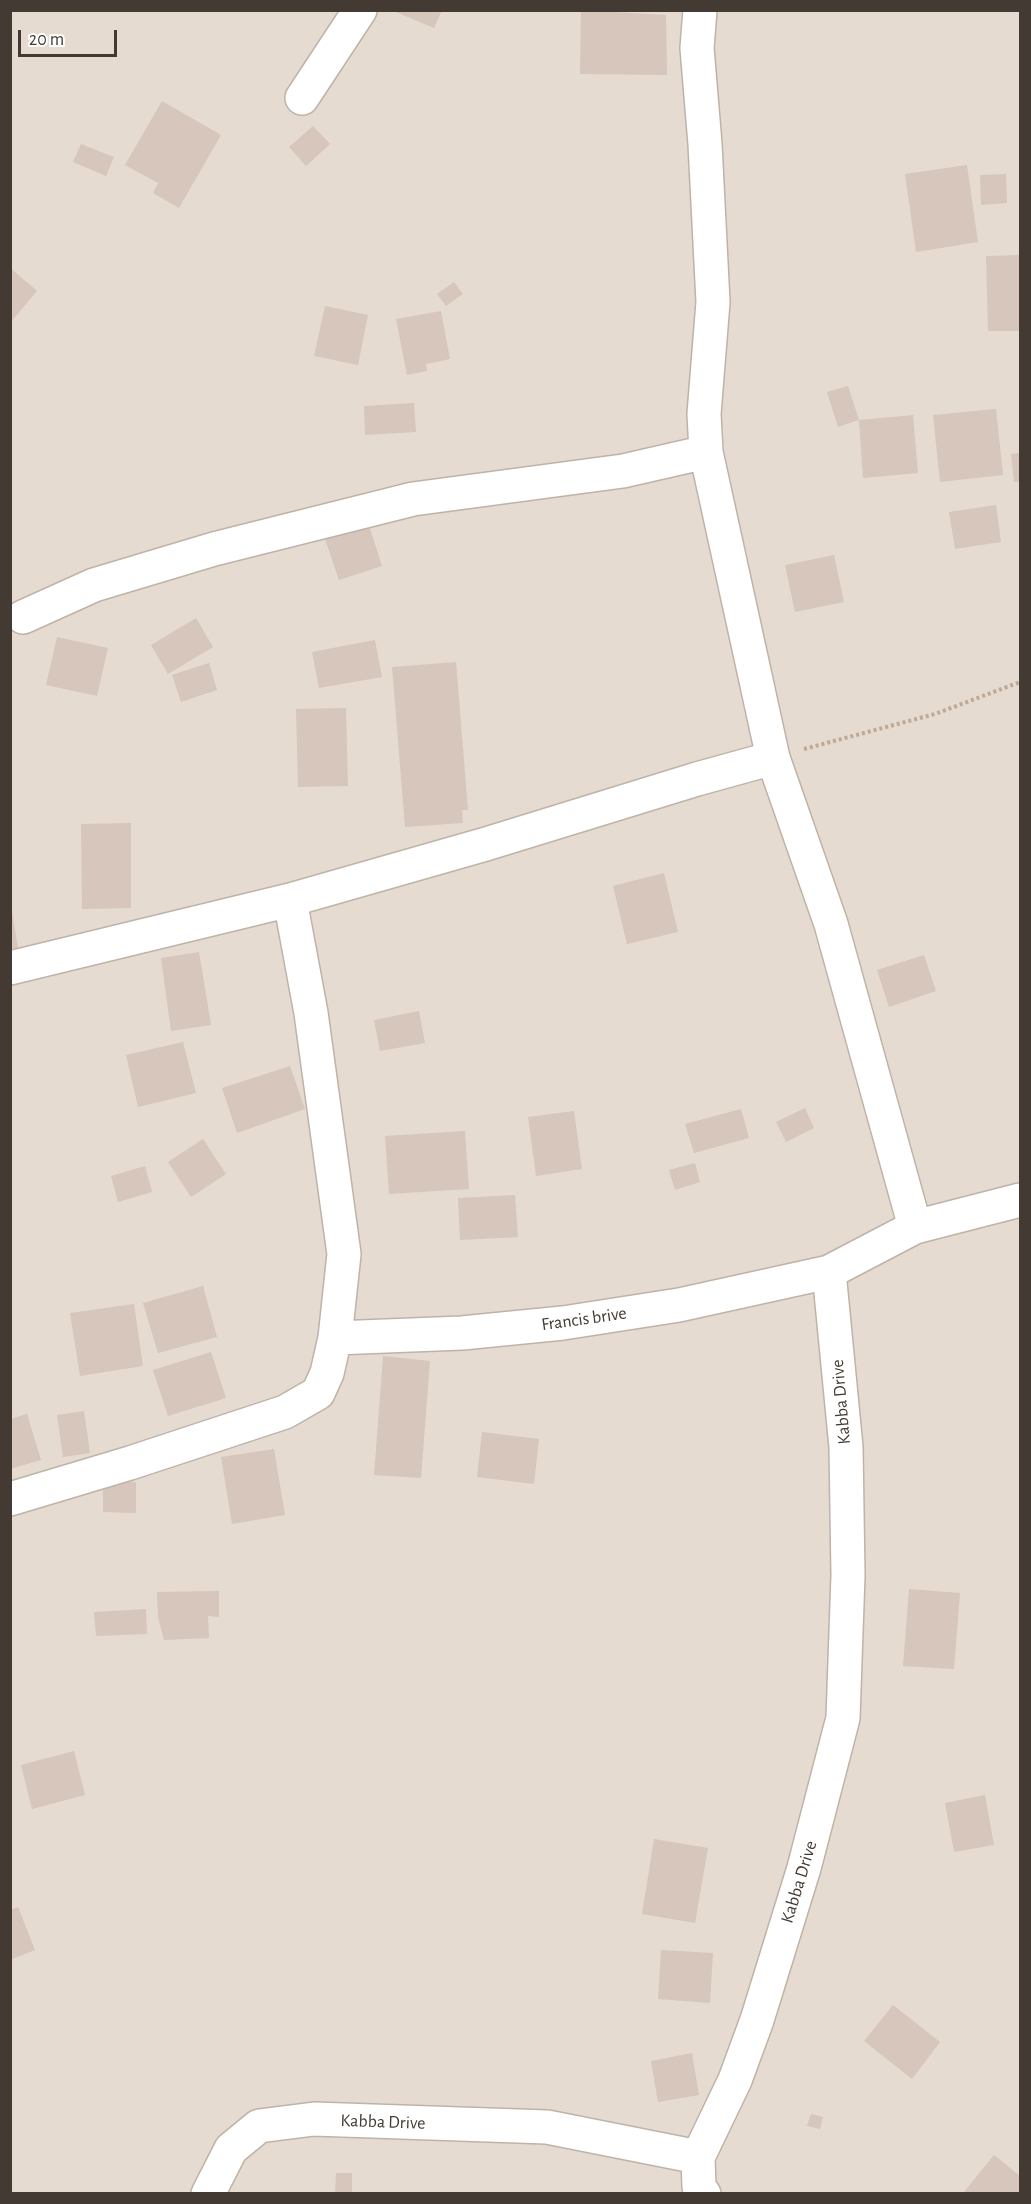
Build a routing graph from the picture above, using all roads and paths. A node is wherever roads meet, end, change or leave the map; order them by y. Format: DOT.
graph roads {
  1 [pos="360,10"];
  2 [pos="700,10"];
  3 [pos="302,98"];
  4 [pos="706,452"];
  5 [pos="23,617"];
  6 [pos="1020,682"];
  7 [pos="772,758"];
  8 [pos="290,900"];
  9 [pos="10,968"];
  10 [pos="1020,1200"];
  11 [pos="915,1227"];
  12 [pos="829,1272"];
  13 [pos="335,1338"];
  14 [pos="10,1499"];
  15 [pos="698,2157"];
  16 [pos="208,2193"];
  17 [pos="704,2193"];
  1 -- 3 [label="street"];
  2 -- 4 [label="street"];
  4 -- 5 [label="street"];
  4 -- 7 [label="street"];
  6 -- 7 [label="path"];
  7 -- 8 [label="street"];
  7 -- 11 [label="street"];
  8 -- 9 [label="street"];
  8 -- 13 [label="street"];
  10 -- 11 [label="street"];
  11 -- 12 [label="street"];
  12 -- 13 [label="street, Francis brive"];
  12 -- 15 [label="street, Kabba Drive"];
  13 -- 14 [label="street"];
  15 -- 16 [label="street, Kabba Drive"];
  15 -- 17 [label="street"];
}
